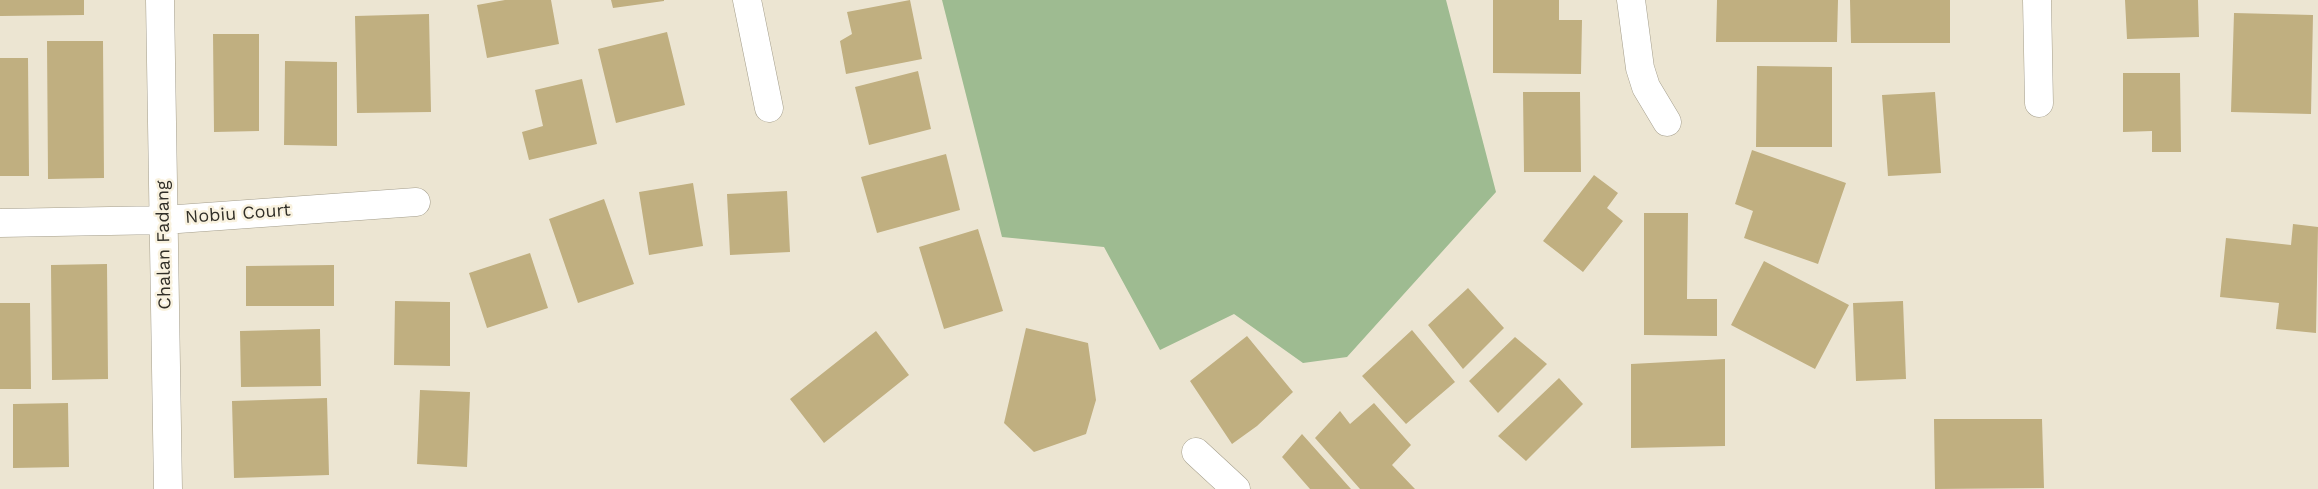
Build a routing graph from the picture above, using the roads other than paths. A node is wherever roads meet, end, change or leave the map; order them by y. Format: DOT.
graph roads {
  1 [pos="160,0"];
  2 [pos="748,0"];
  3 [pos="1631,0"];
  4 [pos="2037,0"];
  5 [pos="2039,104"];
  6 [pos="769,108"];
  7 [pos="1667,122"];
  8 [pos="416,202"];
  9 [pos="164,220"];
  10 [pos="0,223"];
  11 [pos="1196,452"];
  12 [pos="168,489"];
  13 [pos="1236,489"];
  1 -- 9 [label="street, Chalan Fadang"];
  2 -- 6 [label="street"];
  3 -- 7 [label="street"];
  4 -- 5 [label="street"];
  8 -- 9 [label="street, Nobiu Court"];
  9 -- 10 [label="street, Nobiu Court"];
  9 -- 12 [label="street, Chalan Fadang"];
  11 -- 13 [label="street"];
}
